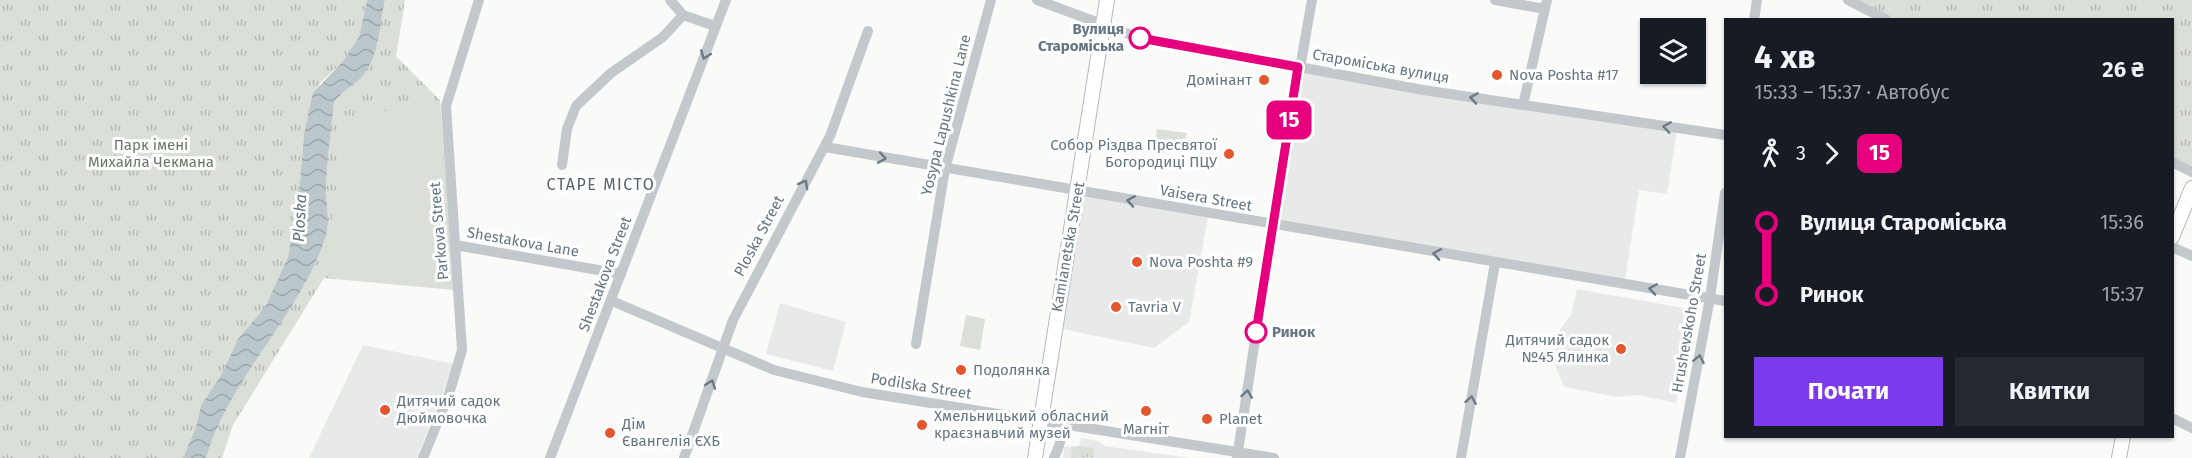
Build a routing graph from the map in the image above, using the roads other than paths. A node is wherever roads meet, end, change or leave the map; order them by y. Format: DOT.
graph roads {
  1 [pos="479,0"];
  2 [pos="670,0"];
  3 [pos="726,0"];
  4 [pos="991,0"];
  5 [pos="1037,0"];
  6 [pos="1107,0"];
  7 [pos="1312,0"];
  8 [pos="1494,0"];
  9 [pos="1757,0"];
  10 [pos="1848,0"];
  11 [pos="1546,5"];
  12 [pos="683,15"];
  13 [pos="1754,18"];
  14 [pos="1883,18"];
  15 [pos="1105,25"];
  16 [pos="715,26"];
  17 [pos="868,31"];
  18 [pos="1298,67"];
  19 [pos="1523,105"];
  20 [pos="1724,135"];
  21 [pos="825,147"];
  22 [pos="2174,163"];
  23 [pos="562,165"];
  24 [pos="945,169"];
  25 [pos="2192,172"];
  26 [pos="2192,188"];
  27 [pos="1078,192"];
  28 [pos="1724,200"];
  29 [pos="1272,225"];
  30 [pos="2174,232"];
  31 [pos="455,245"];
  32 [pos="2174,248"];
  33 [pos="2192,256"];
  34 [pos="1495,263"];
  35 [pos="621,274"];
  36 [pos="1710,298"];
  37 [pos="612,301"];
  38 [pos="1724,301"];
  39 [pos="916,344"];
  40 [pos="722,349"];
  41 [pos="1043,397"];
  42 [pos="2174,419"];
  43 [pos="1040,420"];
  44 [pos="1057,423"];
  45 [pos="2192,428"];
  46 [pos="1101,431"];
  47 [pos="2123,438"];
  48 [pos="1061,439"];
  49 [pos="1238,455"];
  50 [pos="423,458"];
  51 [pos="550,458"];
  52 [pos="684,458"];
  53 [pos="1035,458"];
  54 [pos="1054,458"];
  55 [pos="1274,458"];
  56 [pos="1461,458"];
  57 [pos="1680,458"];
  58 [pos="2119,458"];
  1 -- 31 [label="street, Parkova Street"];
  2 -- 12 [label="street"];
  3 -- 16 [label="street, Shestakova Street"];
  4 -- 24 [label="street, Yosypa Lapushkina Lane"];
  5 -- 15 [label="street, Староміська вулиця"];
  6 -- 15 [label="main road, Kamianetska Street"];
  7 -- 18 [label="street"];
  8 -- 11 [label="street"];
  9 -- 13 [label="street"];
  10 -- 14 [label="street"];
  11 -- 19 [label="street"];
  12 -- 16 [label="street"];
  12 -- 23 [label="street"];
  15 -- 18 [label="street, Староміська вулиця"];
  15 -- 27 [label="main road, Kamianetska Street"];
  16 -- 35 [label="street, Shestakova Street, one-way"];
  17 -- 21 [label="street, Ploska Street"];
  19 -- 18 [label="street, Староміська вулиця, one-way"];
  18 -- 29 [label="street"];
  20 -- 19 [label="street, Староміська вулиця, one-way"];
  21 -- 24 [label="street, Vaisera Street, one-way"];
  40 -- 21 [label="street, Ploska Street, one-way"];
  22 -- 25 [label="street"];
  24 -- 27 [label="street, Vaisera Street"];
  24 -- 39 [label="street, Yosypa Lapushkina Lane"];
  26 -- 30 [label="main road"];
  29 -- 27 [label="street, Vaisera Street, one-way"];
  27 -- 41 [label="main road, Kamianetska Street"];
  28 -- 36 [label="street, Hrushevskoho Street"];
  34 -- 29 [label="street, Vaisera Street, one-way"];
  49 -- 29 [label="street, one-way"];
  31 -- 35 [label="street, Shestakova Lane"];
  31 -- 50 [label="street, Parkova Street"];
  32 -- 33 [label="street"];
  36 -- 34 [label="street, Vaisera Street, one-way"];
  56 -- 34 [label="street, one-way"];
  35 -- 37 [label="street, Shestakova Street"];
  36 -- 38 [label="street, Vaisera Street"];
  57 -- 36 [label="street, Hrushevskoho Street, one-way"];
  37 -- 40 [label="street, Podilska Street"];
  37 -- 51 [label="street, Shestakova Street"];
  40 -- 43 [label="street, Podilska Street"];
  52 -- 40 [label="street, Ploska Street, one-way"];
  41 -- 43 [label="main road, Kamianetska Street"];
  41 -- 44 [label="street"];
  42 -- 45 [label="street"];
  43 -- 44 [label="street, Podilska Street"];
  43 -- 53 [label="main road, Kamianetska Street"];
  44 -- 46 [label="street, Podilska Street"];
  44 -- 48 [label="street"];
  46 -- 48 [label="street"];
  46 -- 49 [label="street, Podilska Street"];
  47 -- 58 [label="main road"];
  48 -- 54 [label="street"];
  49 -- 55 [label="street, Podilska Street"];
}
